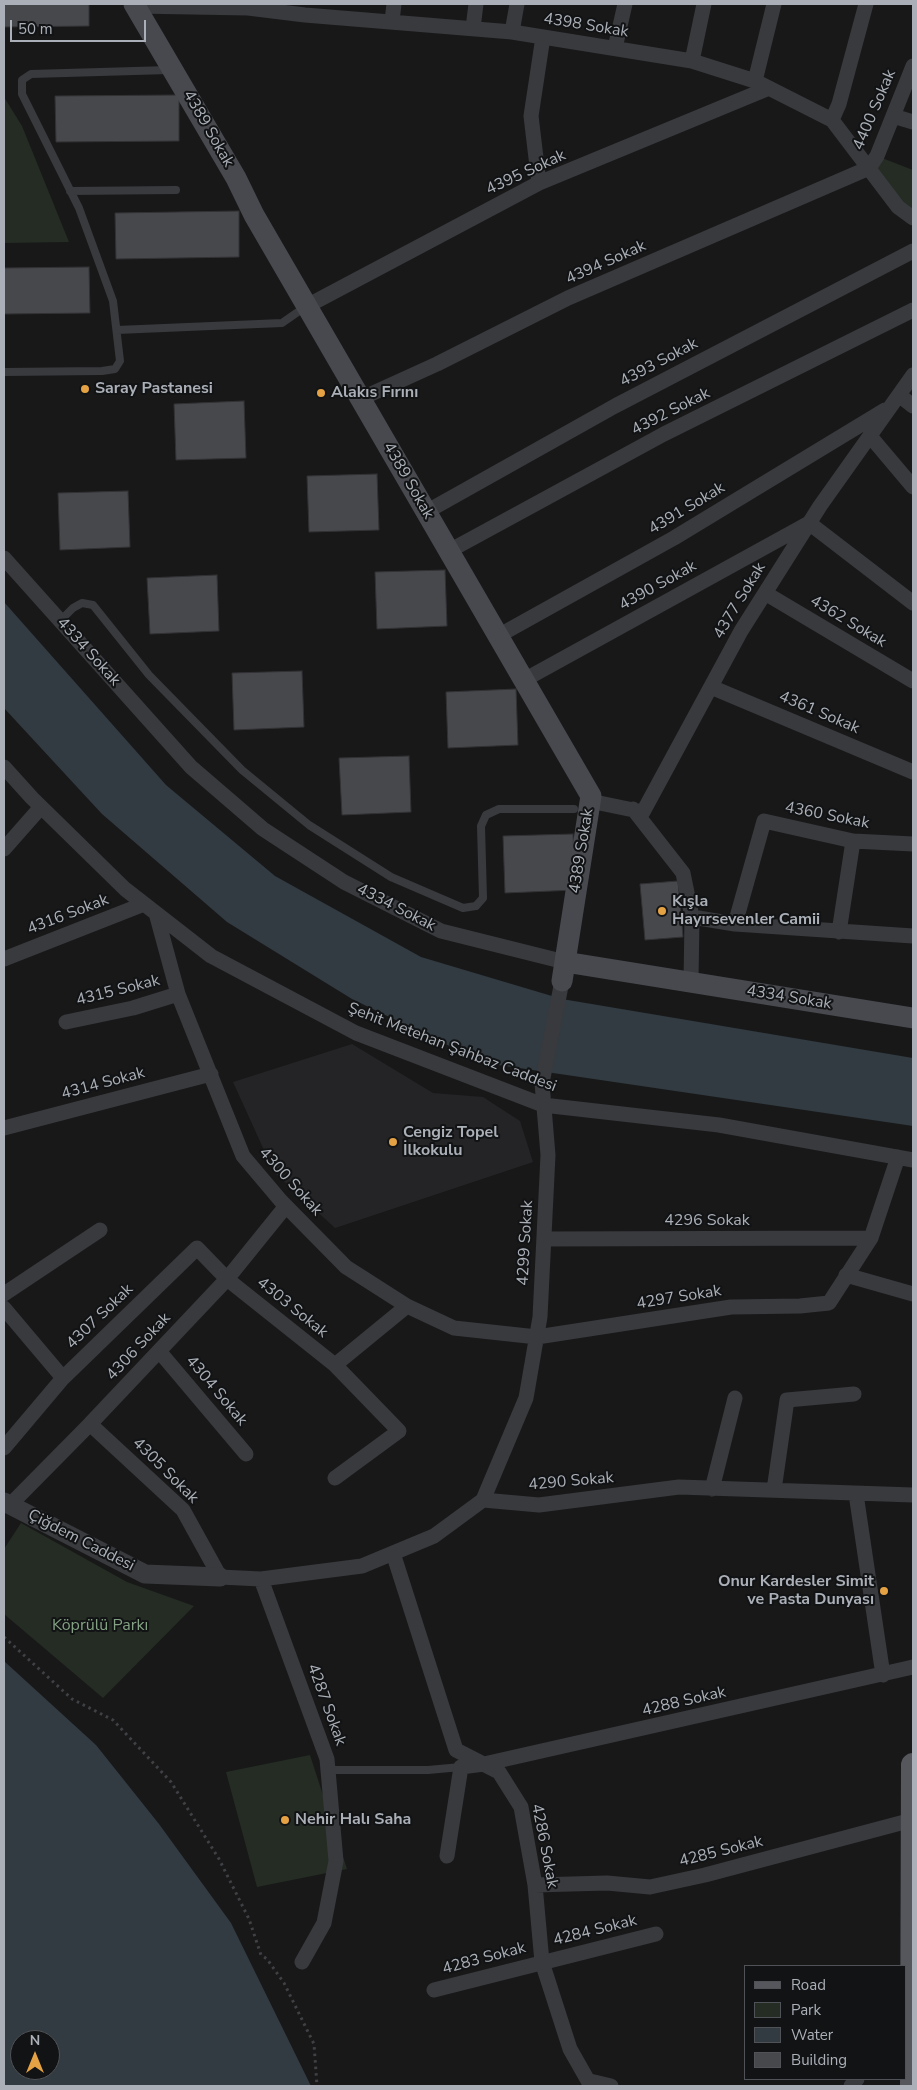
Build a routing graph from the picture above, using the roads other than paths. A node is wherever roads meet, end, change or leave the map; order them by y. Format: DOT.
graph roads {
  1 [pos="394,4"];
  2 [pos="476,4"];
  3 [pos="516,4"];
  4 [pos="625,4"];
  5 [pos="704,4"];
  6 [pos="774,4"];
  7 [pos="866,4"];
  8 [pos="135,5"];
  9 [pos="188,5"];
  10 [pos="248,6"];
  11 [pos="305,9"];
  12 [pos="392,21"];
  13 [pos="473,28"];
  14 [pos="512,32"];
  15 [pos="543,37"];
  16 [pos="615,48"];
  17 [pos="692,60"];
  18 [pos="913,66"];
  19 [pos="173,70"];
  20 [pos="755,81"];
  21 [pos="769,88"];
  22 [pos="893,116"];
  23 [pos="832,120"];
  24 [pos="913,122"];
  25 [pos="869,168"];
  26 [pos="539,183"];
  27 [pos="176,190"];
  28 [pos="70,192"];
  29 [pos="913,218"];
  30 [pos="913,252"];
  31 [pos="307,306"];
  32 [pos="913,310"];
  33 [pos="117,330"];
  34 [pos="4,372"];
  35 [pos="913,375"];
  36 [pos="360,400"];
  37 [pos="895,401"];
  38 [pos="913,406"];
  39 [pos="870,436"];
  40 [pos="913,487"];
  41 [pos="426,512"];
  42 [pos="809,523"];
  43 [pos="449,551"];
  44 [pos="4,558"];
  45 [pos="765,593"];
  46 [pos="913,603"];
  47 [pos="60,621"];
  48 [pos="498,636"];
  49 [pos="524,680"];
  50 [pos="913,681"];
  51 [pos="710,687"];
  52 [pos="4,767"];
  53 [pos="913,772"];
  54 [pos="582,805"];
  55 [pos="41,807"];
  56 [pos="633,810"];
  57 [pos="853,841"];
  58 [pos="913,844"];
  59 [pos="4,849"];
  60 [pos="150,909"];
  61 [pos="692,917"];
  62 [pos="735,924"];
  63 [pos="839,932"];
  64 [pos="913,936"];
  65 [pos="4,959"];
  66 [pos="564,971"];
  67 [pos="691,982"];
  68 [pos="178,994"];
  69 [pos="913,1018"];
  70 [pos="66,1022"];
  71 [pos="211,1074"];
  72 [pos="544,1105"];
  73 [pos="4,1128"];
  74 [pos="906,1159"];
  75 [pos="286,1206"];
  76 [pos="100,1230"];
  77 [pos="871,1238"];
  78 [pos="544,1239"];
  79 [pos="846,1275"];
  80 [pos="227,1279"];
  81 [pos="4,1294"];
  82 [pos="913,1294"];
  83 [pos="406,1306"];
  84 [pos="4,1308"];
  85 [pos="537,1337"];
  86 [pos="159,1351"];
  87 [pos="335,1366"];
  88 [pos="63,1378"];
  89 [pos="854,1394"];
  90 [pos="735,1398"];
  91 [pos="90,1424"];
  92 [pos="4,1448"];
  93 [pos="246,1454"];
  94 [pos="336,1478"];
  95 [pos="712,1488"];
  96 [pos="774,1490"];
  97 [pos="856,1494"];
  98 [pos="913,1495"];
  99 [pos="483,1500"];
  100 [pos="7,1503"];
  101 [pos="393,1553"];
  102 [pos="220,1577"];
  103 [pos="260,1579"];
  104 [pos="913,1667"];
  105 [pos="883,1675"];
  106 [pos="484,1764"];
  107 [pos="913,1765"];
  108 [pos="461,1767"];
  109 [pos="328,1770"];
  110 [pos="912,1820"];
  111 [pos="447,1856"];
  112 [pos="536,1885"];
  113 [pos="656,1934"];
  114 [pos="302,1962"];
  115 [pos="542,1962"];
  116 [pos="434,1990"];
  117 [pos="909,2012"];
  118 [pos="591,2084"];
  119 [pos="610,2086"];
  120 [pos="912,2086"];
  1 -- 12 [label="street"];
  2 -- 13 [label="street"];
  3 -- 14 [label="street"];
  4 -- 16 [label="street"];
  5 -- 17 [label="street"];
  6 -- 20 [label="street"];
  7 -- 23 [label="street"];
  8 -- 9 [label="street, 4398 Sokak"];
  8 -- 19 [label="main road, 4389 Sokak"];
  9 -- 10 [label="street, 4398 Sokak"];
  10 -- 11 [label="street, 4398 Sokak"];
  11 -- 12 [label="street, 4398 Sokak"];
  12 -- 13 [label="street, 4398 Sokak"];
  13 -- 14 [label="street, 4398 Sokak"];
  14 -- 15 [label="street, 4398 Sokak"];
  15 -- 16 [label="street, 4398 Sokak"];
  15 -- 26 [label="street"];
  16 -- 17 [label="street, 4398 Sokak"];
  17 -- 20 [label="street, 4398 Sokak"];
  18 -- 22 [label="street, 4400 Sokak"];
  19 -- 28 [label="lane"];
  19 -- 31 [label="main road, 4389 Sokak"];
  20 -- 21 [label="street, 4398 Sokak"];
  21 -- 23 [label="street, 4398 Sokak"];
  21 -- 26 [label="street, 4395 Sokak"];
  22 -- 24 [label="street"];
  22 -- 25 [label="street, 4400 Sokak"];
  23 -- 25 [label="street, 4398 Sokak"];
  25 -- 29 [label="street, 4398 Sokak"];
  25 -- 36 [label="street, 4394 Sokak"];
  26 -- 31 [label="street, 4395 Sokak"];
  27 -- 28 [label="lane"];
  28 -- 33 [label="lane"];
  30 -- 41 [label="street, 4393 Sokak"];
  31 -- 33 [label="lane"];
  31 -- 36 [label="main road, 4389 Sokak"];
  32 -- 43 [label="street, 4392 Sokak"];
  33 -- 34 [label="lane"];
  35 -- 37 [label="street, 4377 Sokak"];
  36 -- 41 [label="main road, 4389 Sokak"];
  37 -- 38 [label="street"];
  37 -- 39 [label="street, 4377 Sokak"];
  37 -- 48 [label="street, 4391 Sokak"];
  39 -- 40 [label="street"];
  39 -- 42 [label="street, 4377 Sokak"];
  41 -- 43 [label="main road, 4389 Sokak"];
  42 -- 45 [label="street, 4377 Sokak"];
  42 -- 46 [label="street"];
  42 -- 49 [label="street, 4390 Sokak"];
  43 -- 48 [label="main road, 4389 Sokak"];
  44 -- 47 [label="street, 4334 Sokak"];
  45 -- 50 [label="street, 4362 Sokak"];
  45 -- 51 [label="street, 4377 Sokak"];
  47 -- 54 [label="lane"];
  47 -- 66 [label="street, 4334 Sokak"];
  48 -- 49 [label="main road, 4389 Sokak"];
  49 -- 54 [label="main road, 4389 Sokak"];
  51 -- 53 [label="street, 4361 Sokak"];
  51 -- 56 [label="street, 4377 Sokak"];
  52 -- 55 [label="street, Şehit Metehan Şahbaz Caddesi"];
  54 -- 56 [label="street"];
  54 -- 66 [label="main road, 4389 Sokak"];
  55 -- 59 [label="street"];
  55 -- 60 [label="street, Şehit Metehan Şahbaz Caddesi"];
  56 -- 61 [label="street"];
  57 -- 58 [label="street, 4360 Sokak"];
  57 -- 62 [label="street, 4360 Sokak"];
  57 -- 63 [label="street"];
  60 -- 65 [label="street, 4316 Sokak"];
  60 -- 68 [label="street, 4300 Sokak"];
  60 -- 72 [label="street, Şehit Metehan Şahbaz Caddesi"];
  61 -- 62 [label="street"];
  61 -- 67 [label="street"];
  62 -- 63 [label="street"];
  63 -- 64 [label="street"];
  66 -- 67 [label="main road, 4334 Sokak"];
  66 -- 72 [label="street, 4299 Sokak"];
  67 -- 69 [label="main road, 4334 Sokak"];
  68 -- 70 [label="street, 4315 Sokak"];
  68 -- 71 [label="street, 4300 Sokak"];
  71 -- 73 [label="street, 4314 Sokak"];
  71 -- 75 [label="street, 4300 Sokak"];
  72 -- 74 [label="street, Şehit Metehan Şahbaz Caddesi"];
  72 -- 78 [label="street, 4299 Sokak"];
  74 -- 77 [label="street"];
  75 -- 80 [label="street, 4306 Sokak"];
  75 -- 83 [label="street, 4300 Sokak"];
  76 -- 81 [label="street"];
  77 -- 78 [label="street, 4296 Sokak"];
  77 -- 79 [label="street"];
  78 -- 85 [label="street, 4299 Sokak"];
  79 -- 82 [label="street"];
  79 -- 85 [label="street, 4297 Sokak"];
  80 -- 86 [label="street, 4306 Sokak"];
  80 -- 87 [label="street, 4303 Sokak"];
  80 -- 88 [label="street, 4307 Sokak"];
  83 -- 85 [label="street, 4300 Sokak"];
  83 -- 87 [label="street"];
  84 -- 88 [label="street"];
  85 -- 99 [label="street, 4299 Sokak"];
  86 -- 91 [label="street, 4306 Sokak"];
  86 -- 93 [label="street, 4304 Sokak"];
  87 -- 94 [label="street, 4303 Sokak"];
  88 -- 92 [label="street, 4307 Sokak"];
  89 -- 96 [label="street"];
  90 -- 95 [label="street"];
  91 -- 100 [label="street, 4306 Sokak"];
  91 -- 102 [label="street, 4305 Sokak"];
  95 -- 96 [label="street, 4290 Sokak"];
  95 -- 99 [label="street, 4290 Sokak"];
  96 -- 97 [label="street, 4290 Sokak"];
  97 -- 98 [label="street, 4290 Sokak"];
  97 -- 105 [label="street"];
  99 -- 101 [label="street"];
  100 -- 102 [label="street, Çiğdem Caddesi"];
  101 -- 103 [label="street"];
  101 -- 106 [label="street, 4286 Sokak"];
  102 -- 103 [label="street"];
  103 -- 109 [label="street, 4287 Sokak"];
  104 -- 105 [label="street, 4288 Sokak"];
  105 -- 106 [label="street, 4288 Sokak"];
  106 -- 108 [label="street, 4288 Sokak"];
  106 -- 112 [label="street, 4286 Sokak"];
  107 -- 110 [label="main road"];
  108 -- 109 [label="lane, 4288 Sokak"];
  108 -- 111 [label="street"];
  109 -- 114 [label="street, 4287 Sokak"];
  110 -- 112 [label="street, 4285 Sokak"];
  110 -- 117 [label="main road"];
  112 -- 115 [label="street, 4286 Sokak"];
  113 -- 115 [label="street, 4284 Sokak"];
  115 -- 116 [label="street, 4283 Sokak"];
  115 -- 118 [label="street, 4286 Sokak"];
  117 -- 120 [label="main road"];
  118 -- 119 [label="street"];
}
